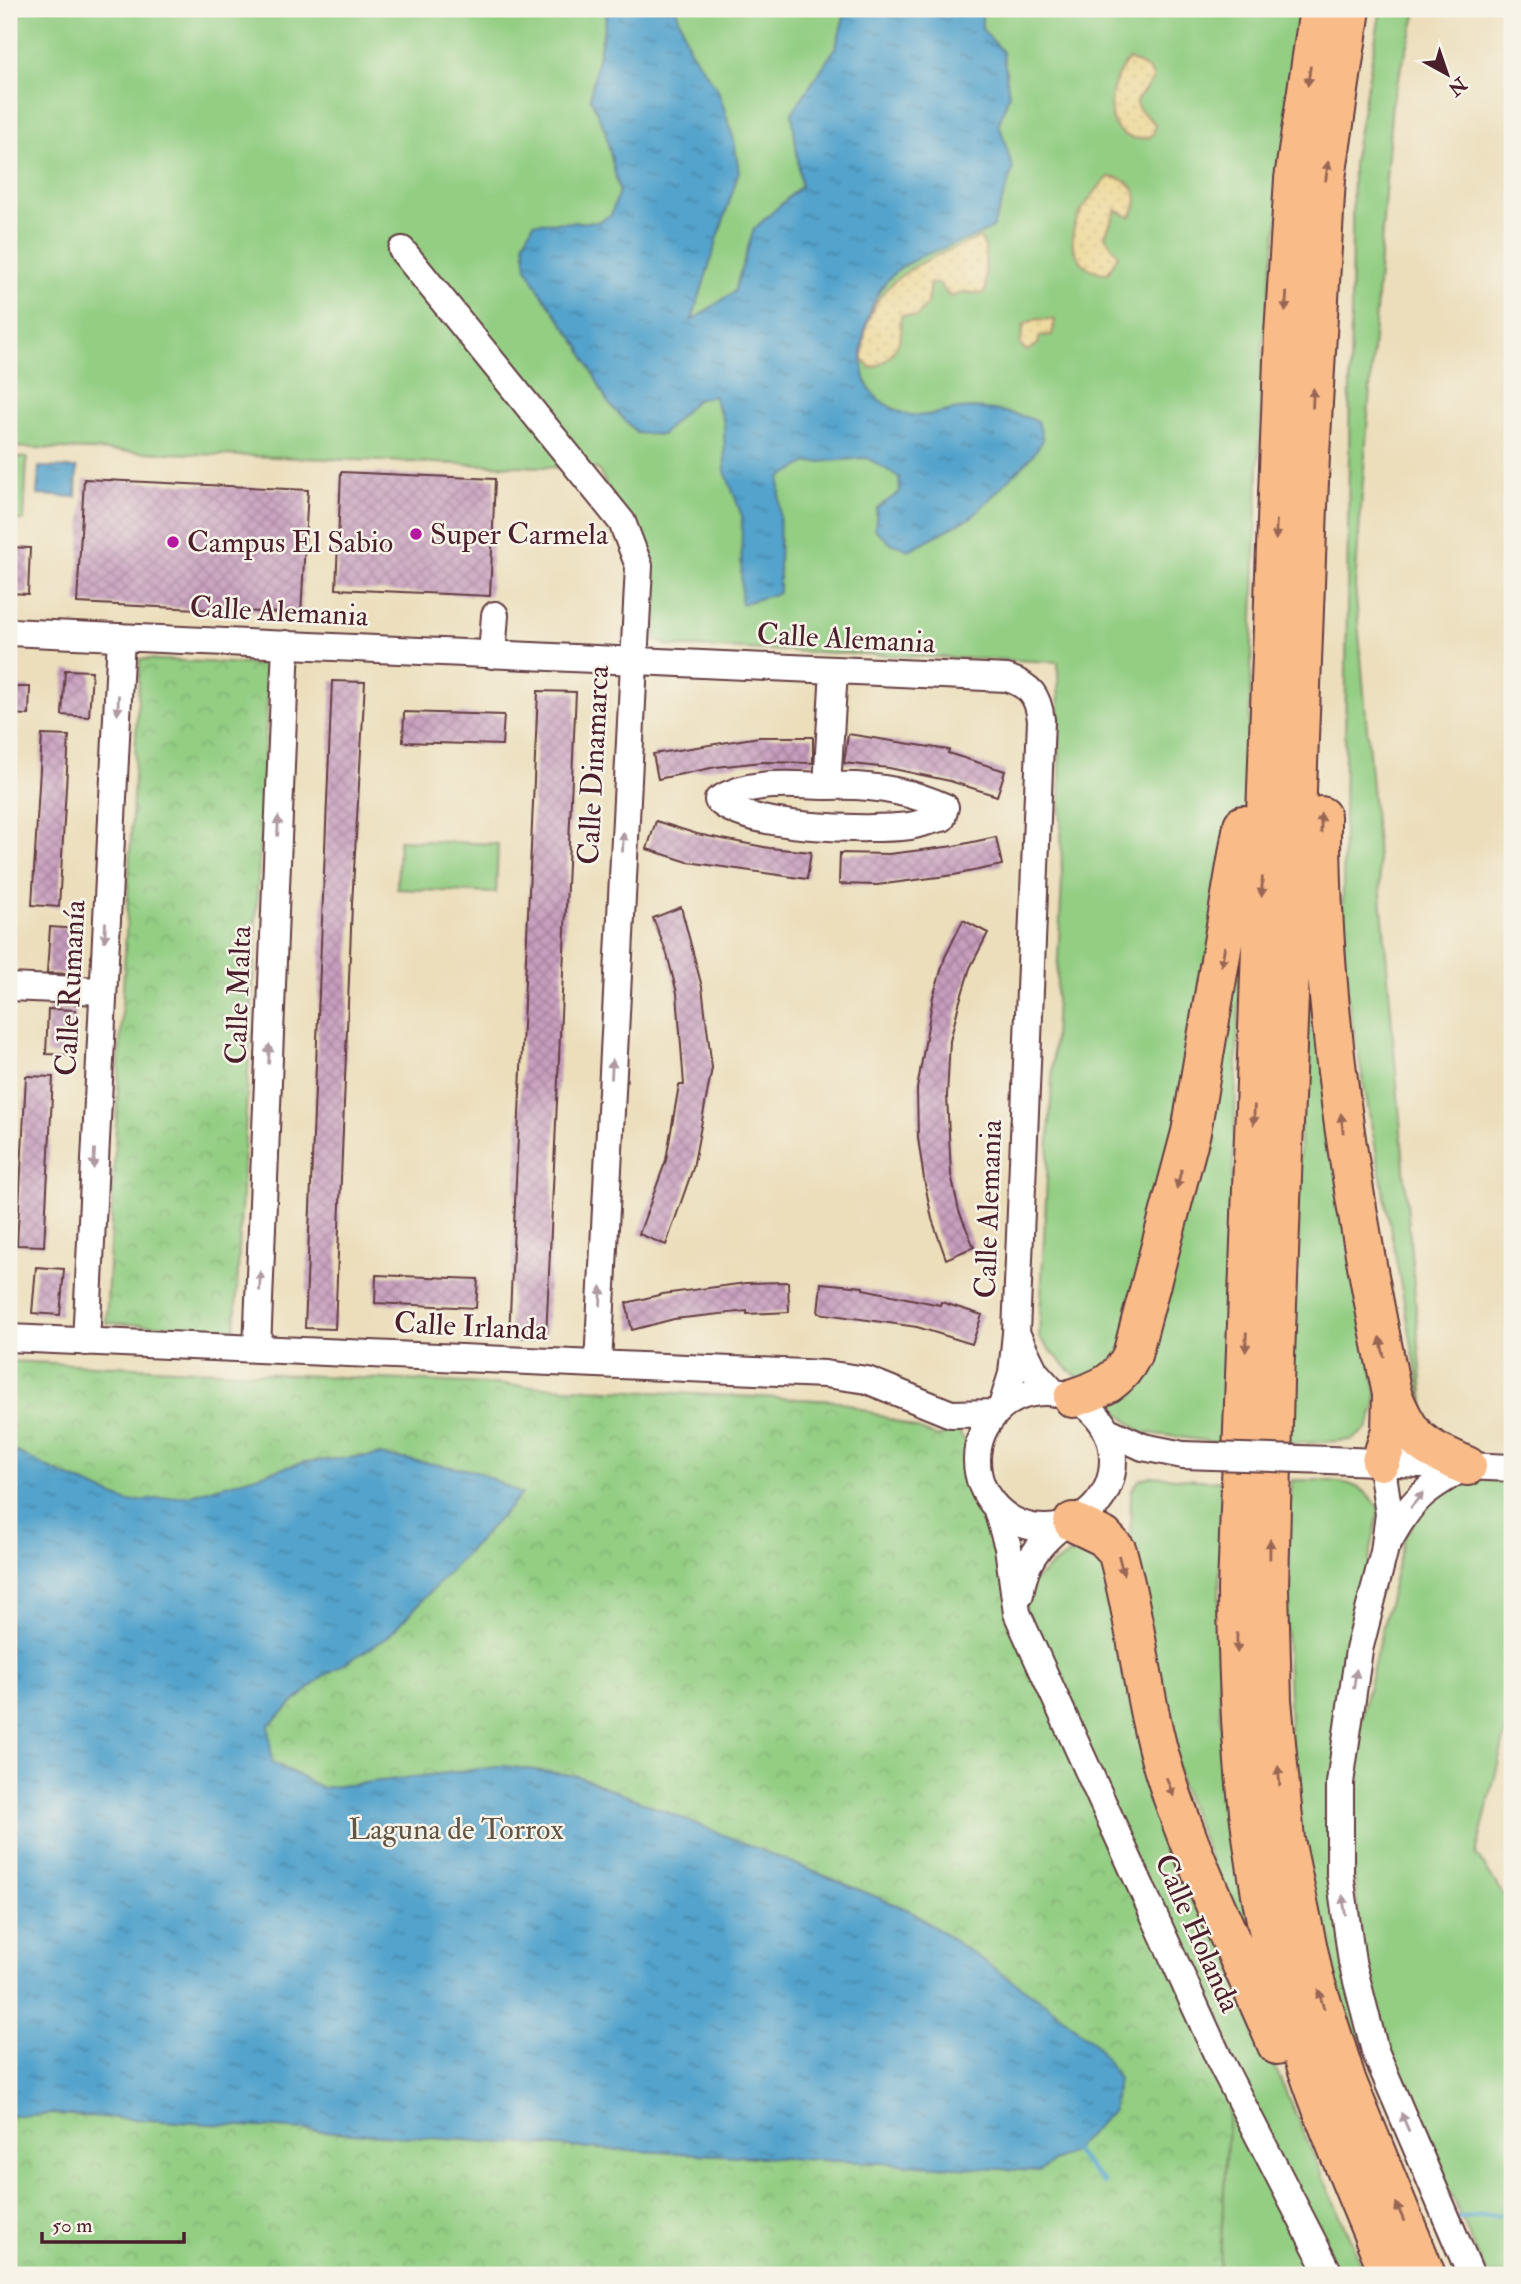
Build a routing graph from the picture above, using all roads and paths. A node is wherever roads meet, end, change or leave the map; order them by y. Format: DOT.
graph roads {
  1 [pos="1319,9"];
  2 [pos="1351,9"];
  3 [pos="402,250"];
  4 [pos="1310,455"];
  5 [pos="495,615"];
  6 [pos="9,632"];
  7 [pos="121,637"];
  8 [pos="286,644"];
  9 [pos="492,654"];
  10 [pos="632,662"];
  11 [pos="834,670"];
  12 [pos="1268,721"];
  13 [pos="827,786"];
  14 [pos="9,987"];
  15 [pos="102,991"];
  16 [pos="1016,1333"];
  17 [pos="9,1338"];
  18 [pos="86,1342"];
  19 [pos="257,1349"];
  20 [pos="597,1364"];
  21 [pos="1392,1394"];
  22 [pos="1064,1396"];
  23 [pos="925,1406"];
  24 [pos="998,1410"];
  25 [pos="1106,1430"];
  26 [pos="1184,1455"];
  27 [pos="977,1457"];
  28 [pos="1381,1461"];
  29 [pos="1467,1465"];
  30 [pos="1512,1468"];
  31 [pos="1110,1480"];
  32 [pos="998,1510"];
  33 [pos="1066,1524"];
  34 [pos="1384,1552"];
  35 [pos="1017,1613"];
  36 [pos="1340,2157"];
  37 [pos="1330,2275"];
  38 [pos="1390,2275"];
  39 [pos="1426,2275"];
  40 [pos="1471,2275"];
  1 -- 12 [label="highway, one-way"];
  4 -- 2 [label="highway, one-way"];
  3 -- 10 [label="street, Calle Dinamarca"];
  21 -- 4 [label="highway, one-way"];
  39 -- 4 [label="highway, one-way"];
  5 -- 9 [label="street"];
  6 -- 7 [label="street, Calle Alemania"];
  7 -- 8 [label="street, Calle Alemania"];
  7 -- 15 [label="street, Calle Rumanía, one-way"];
  8 -- 9 [label="street, Calle Alemania"];
  19 -- 8 [label="street, Calle Malta, one-way"];
  9 -- 10 [label="street, Calle Alemania"];
  10 -- 11 [label="street, Calle Alemania"];
  20 -- 10 [label="street, Calle Dinamarca, one-way"];
  11 -- 13 [label="street"];
  11 -- 16 [label="street, Calle Alemania"];
  12 -- 22 [label="highway, one-way"];
  12 -- 36 [label="highway, one-way"];
  13 -- 13 [label="street"];
  14 -- 15 [label="street"];
  15 -- 18 [label="street, Calle Rumanía, one-way"];
  16 -- 22 [label="street, Calle Alemania"];
  16 -- 24 [label="street, Calle Alemania"];
  17 -- 18 [label="street, Calle Irlanda"];
  18 -- 19 [label="street, Calle Irlanda"];
  19 -- 20 [label="street, Calle Irlanda"];
  20 -- 23 [label="street, Calle Irlanda"];
  21 -- 28 [label="highway"];
  21 -- 29 [label="highway"];
  22 -- 24 [label="street"];
  22 -- 25 [label="street"];
  23 -- 24 [label="street, Calle Irlanda"];
  23 -- 27 [label="street, Calle Irlanda"];
  24 -- 27 [label="street"];
  25 -- 26 [label="street"];
  25 -- 31 [label="street"];
  26 -- 28 [label="street, bridge"];
  26 -- 31 [label="street"];
  27 -- 32 [label="street"];
  28 -- 29 [label="street"];
  28 -- 34 [label="street"];
  29 -- 30 [label="street"];
  34 -- 29 [label="street, one-way"];
  31 -- 33 [label="street"];
  32 -- 33 [label="street"];
  32 -- 35 [label="street, Calle Holanda"];
  33 -- 35 [label="street"];
  33 -- 36 [label="highway, one-way"];
  40 -- 34 [label="street, one-way"];
  35 -- 37 [label="street, Calle Holanda"];
  36 -- 38 [label="highway"];
}
